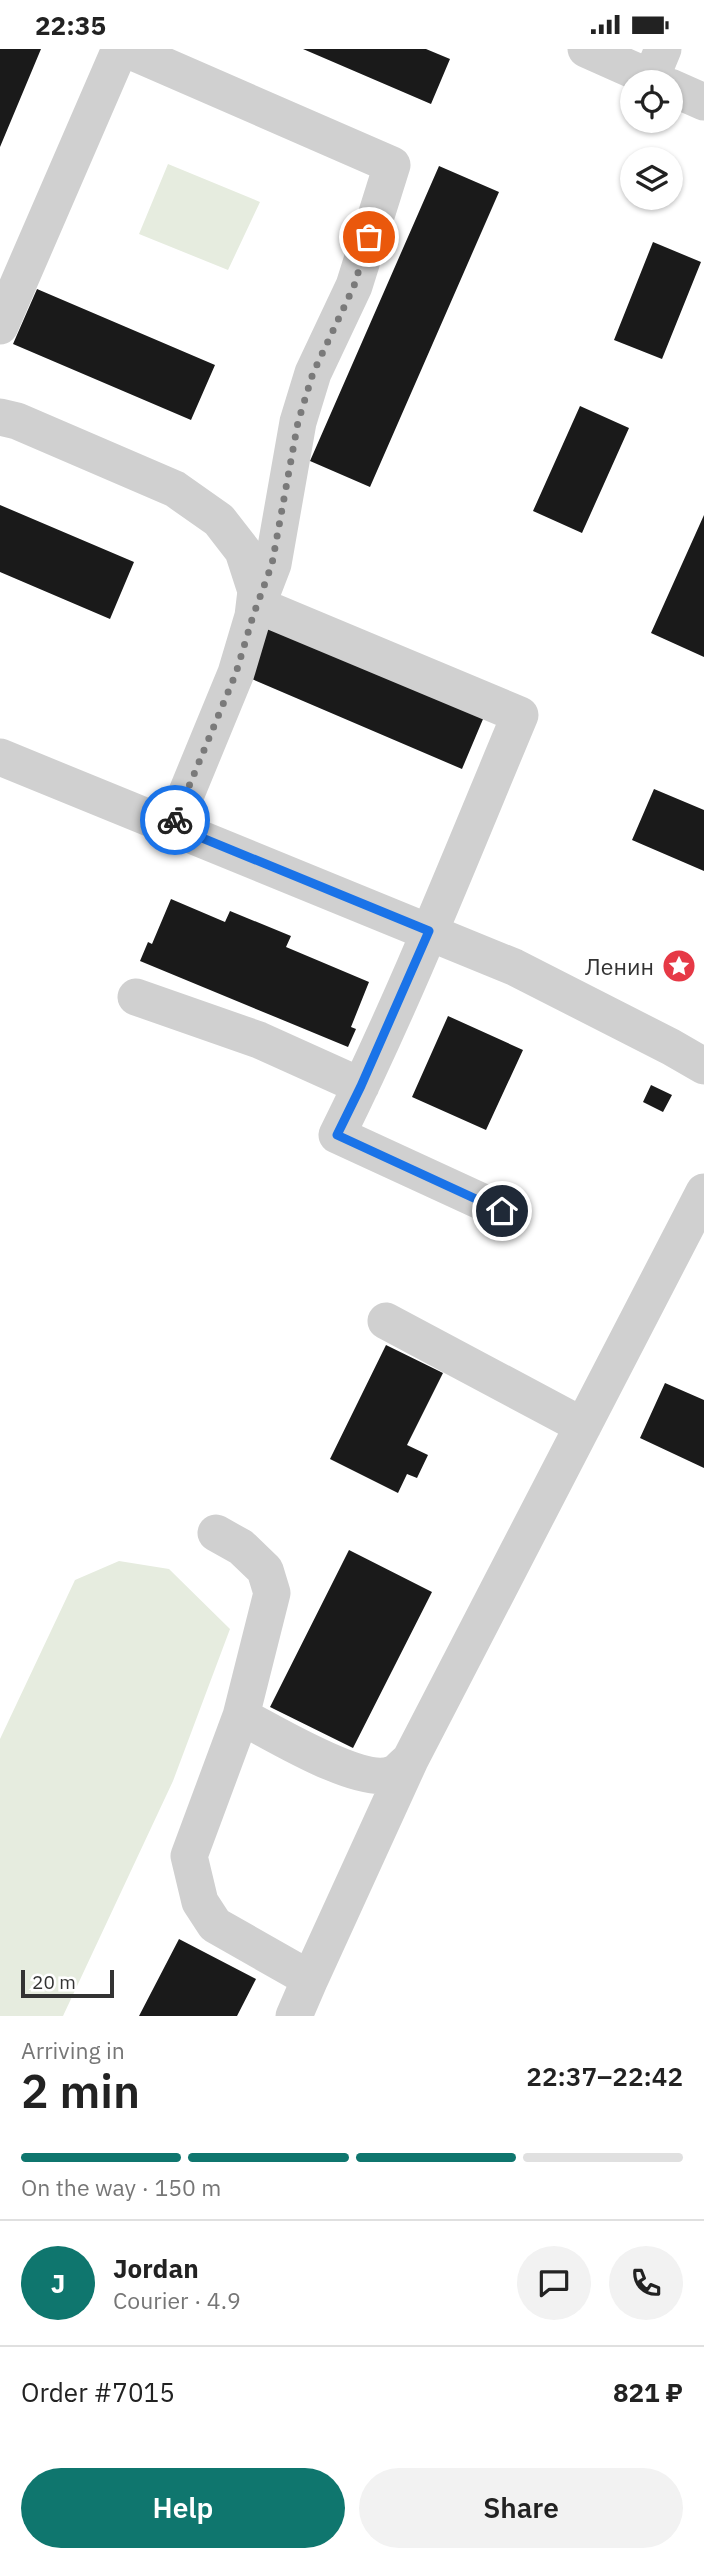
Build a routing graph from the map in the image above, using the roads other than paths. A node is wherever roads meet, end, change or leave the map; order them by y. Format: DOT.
graph roads {
  1 [pos="120,49"];
  2 [pos="126,49"];
  3 [pos="586,49"];
  4 [pos="649,70"];
  5 [pos="683,88"];
  6 [pos="704,102"];
  7 [pos="0,326"];
  8 [pos="0,417"];
  9 [pos="255,610"];
  10 [pos="0,757"];
  11 [pos="173,826"];
  12 [pos="429,931"];
  13 [pos="136,997"];
  14 [pos="704,1066"];
  15 [pos="361,1086"];
  16 [pos="704,1192"];
  17 [pos="502,1211"];
  18 [pos="386,1321"];
  19 [pos="583,1426"];
  20 [pos="216,1532"];
  21 [pos="242,1716"];
  22 [pos="410,1760"];
  23 [pos="310,1979"];
  24 [pos="294,2016"];
  1 -- 7 [label="street"];
  2 -- 9 [label="street"];
  3 -- 4 [label="street"];
  5 -- 6 [label="street"];
  8 -- 9 [label="street"];
  9 -- 11 [label="street"];
  9 -- 12 [label="street"];
  10 -- 11 [label="street"];
  11 -- 12 [label="street"];
  12 -- 14 [label="street"];
  12 -- 15 [label="street"];
  13 -- 15 [label="street"];
  15 -- 17 [label="street"];
  16 -- 19 [label="street"];
  18 -- 19 [label="street"];
  19 -- 22 [label="street"];
  20 -- 21 [label="street"];
  21 -- 22 [label="street"];
  21 -- 23 [label="street"];
  22 -- 23 [label="street"];
  23 -- 24 [label="street"];
}
